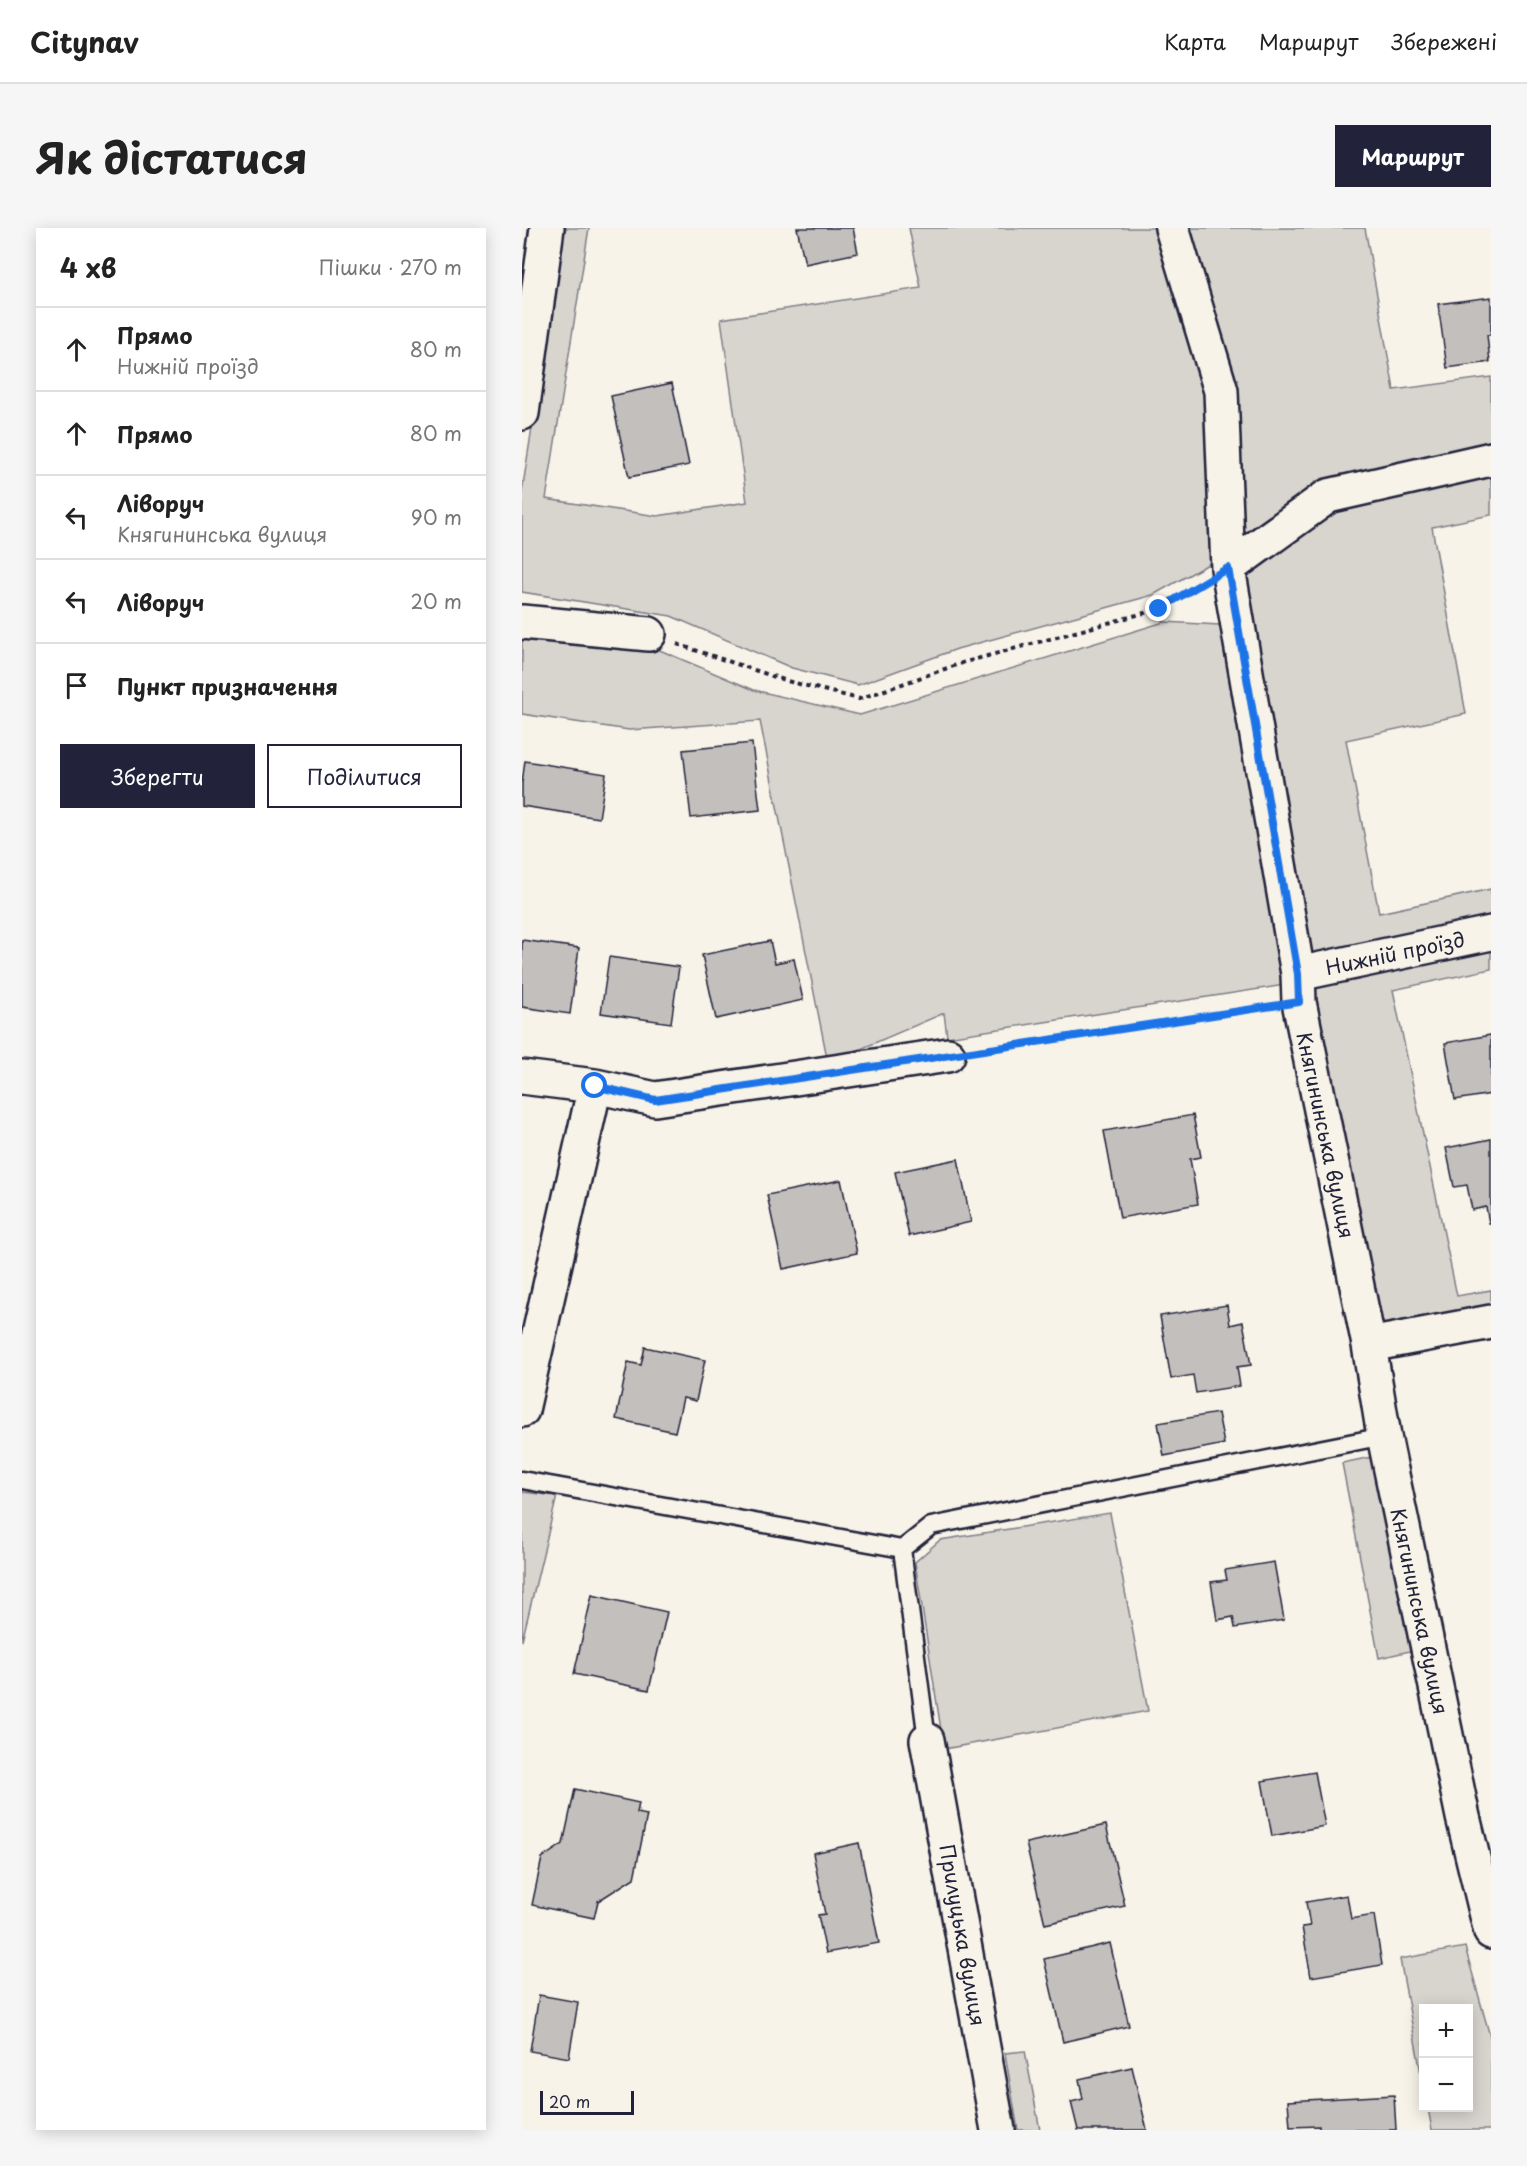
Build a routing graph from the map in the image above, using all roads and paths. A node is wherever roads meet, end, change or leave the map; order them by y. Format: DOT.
graph roads {
  1 [pos="547,228"];
  2 [pos="1172,228"];
  3 [pos="522,414"];
  4 [pos="1491,459"];
  5 [pos="1228,568"];
  6 [pos="522,622"];
  7 [pos="649,634"];
  8 [pos="1491,933"];
  9 [pos="1299,988"];
  10 [pos="948,1055"];
  11 [pos="522,1077"];
  12 [pos="595,1086"];
  13 [pos="1491,1322"];
  14 [pos="1369,1345"];
  15 [pos="522,1410"];
  16 [pos="1384,1436"];
  17 [pos="522,1480"];
  18 [pos="902,1549"];
  19 [pos="927,1740"];
  20 [pos="1477,1814"];
  21 [pos="1491,1932"];
  22 [pos="998,2130"];
  1 -- 3 [label="street"];
  2 -- 5 [label="street, Княгининська вулиця"];
  4 -- 5 [label="street"];
  5 -- 7 [label="path"];
  5 -- 9 [label="street, Княгининська вулиця"];
  6 -- 7 [label="street"];
  8 -- 9 [label="street, Нижній проїзд"];
  9 -- 10 [label="path"];
  9 -- 14 [label="street, Княгининська вулиця"];
  10 -- 12 [label="street"];
  11 -- 12 [label="street"];
  12 -- 15 [label="street"];
  13 -- 14 [label="street"];
  14 -- 16 [label="street, Княгининська вулиця"];
  16 -- 18 [label="lane"];
  16 -- 20 [label="street, Княгининська вулиця"];
  17 -- 18 [label="lane"];
  18 -- 19 [label="lane"];
  19 -- 22 [label="street, Прилуцька вулиця"];
  20 -- 21 [label="street, Княгининська вулиця"];
}
